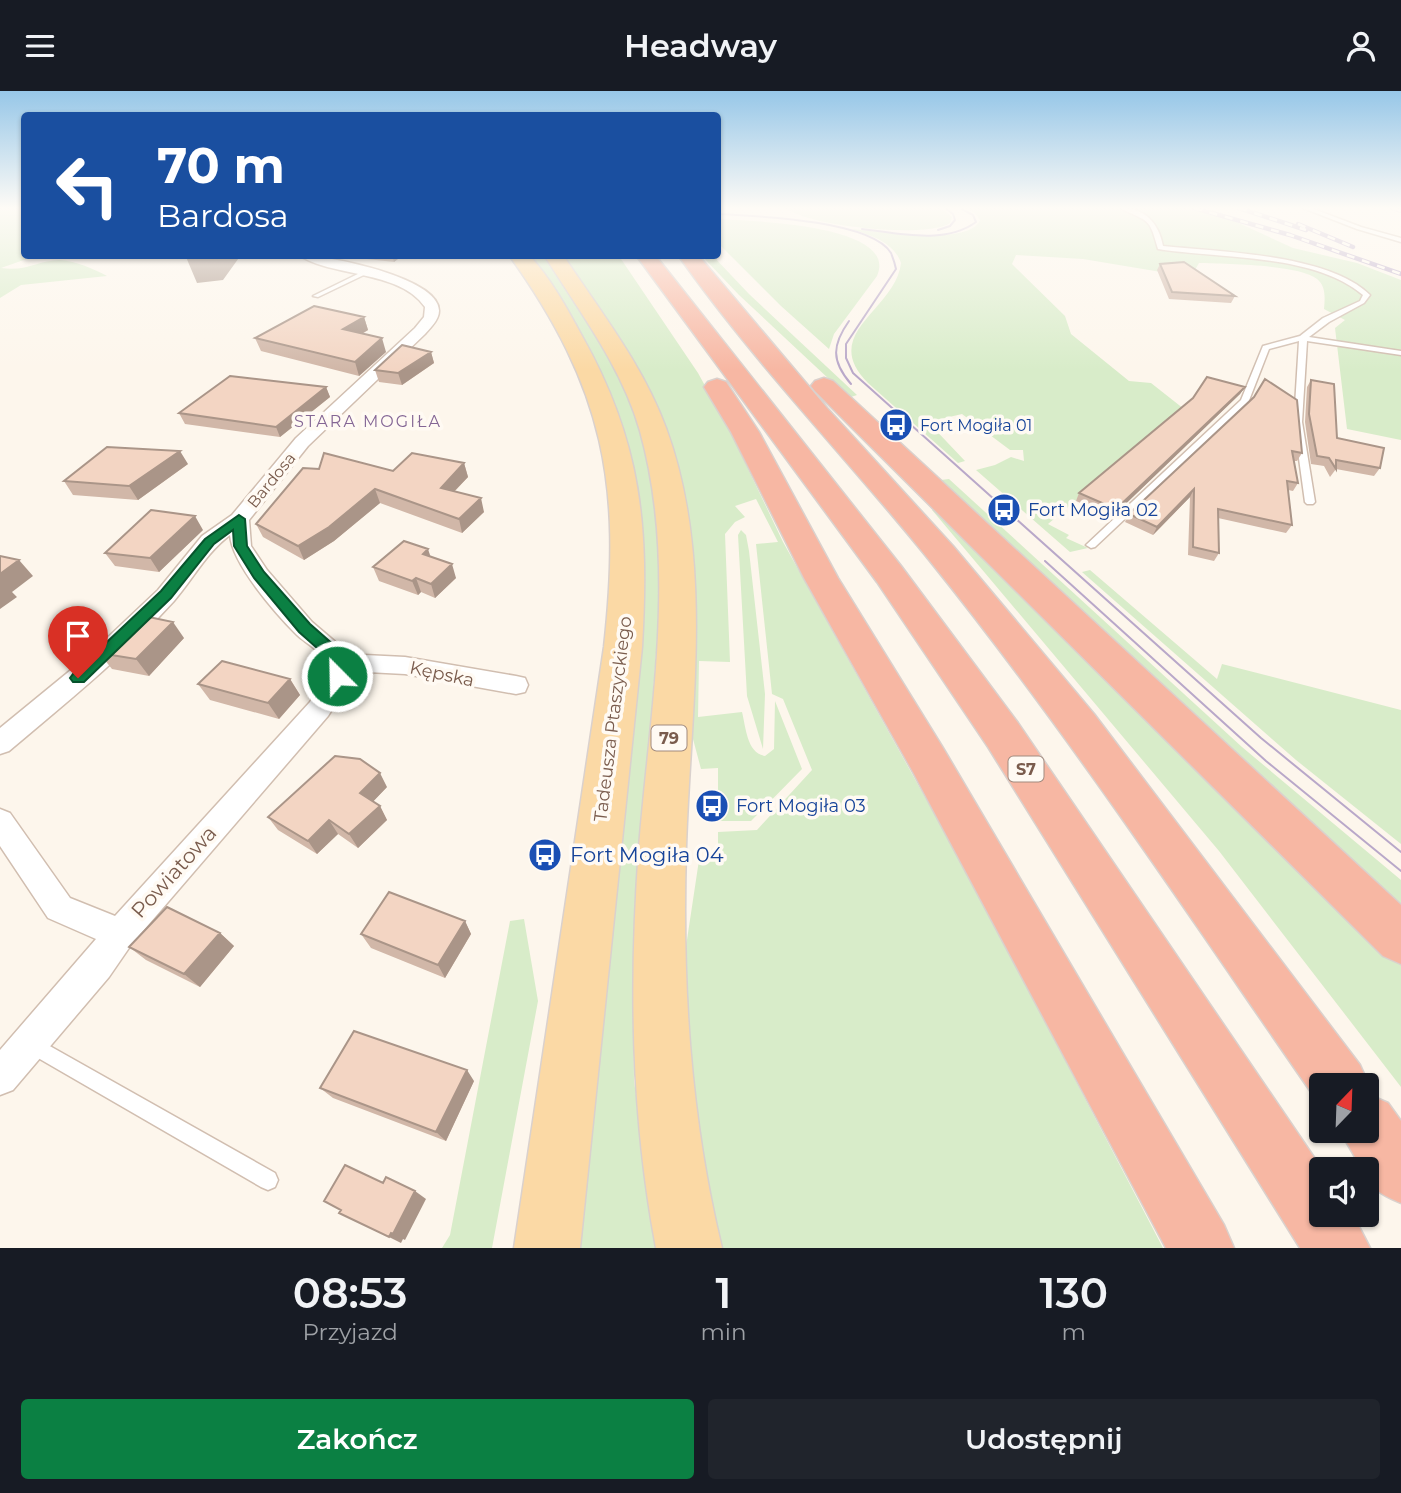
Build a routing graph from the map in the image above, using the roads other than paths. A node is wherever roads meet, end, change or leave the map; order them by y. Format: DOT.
graph roads {
  1 [pos="330,262"];
  2 [pos="523,262"];
  3 [pos="558,262"];
  4 [pos="654,262"];
  5 [pos="689,262"];
  6 [pos="1267,262"];
  7 [pos="366,272"];
  8 [pos="316,296"];
  9 [pos="699,299"];
  10 [pos="1303,338"];
  11 [pos="1401,353"];
  12 [pos="1310,502"];
  13 [pos="239,519"];
  14 [pos="1091,545"];
  15 [pos="337,663"];
  16 [pos="516,685"];
  17 [pos="0,743"];
  18 [pos="0,822"];
  19 [pos="120,934"];
  20 [pos="1401,939"];
  21 [pos="29,1043"];
  22 [pos="1331,1073"];
  23 [pos="0,1077"];
  24 [pos="1379,1141"];
  25 [pos="1401,1173"];
  26 [pos="268,1180"];
  27 [pos="547,1248"];
  28 [pos="689,1248"];
  29 [pos="1201,1248"];
  30 [pos="1337,1248"];
  1 -- 7 [label="street, Bardosa"];
  2 -- 27 [label="main road, Tadeusza Ptaszyckiego"];
  3 -- 28 [label="main road, 79"];
  4 -- 9 [label="highway, S7"];
  5 -- 9 [label="highway, S7"];
  6 -- 10 [label="lane"];
  7 -- 8 [label="lane"];
  7 -- 13 [label="street, Bardosa"];
  9 -- 20 [label="highway"];
  9 -- 22 [label="highway, S7"];
  9 -- 29 [label="highway"];
  9 -- 30 [label="highway, S7"];
  10 -- 11 [label="lane"];
  10 -- 12 [label="lane"];
  10 -- 14 [label="lane"];
  13 -- 15 [label="street"];
  13 -- 17 [label="street, Bardosa"];
  15 -- 16 [label="street, Kępska"];
  15 -- 19 [label="street, Powiatowa"];
  18 -- 19 [label="street"];
  19 -- 21 [label="street, Powiatowa"];
  21 -- 23 [label="street, Powiatowa"];
  21 -- 26 [label="lane"];
  24 -- 25 [label="highway"];
}
